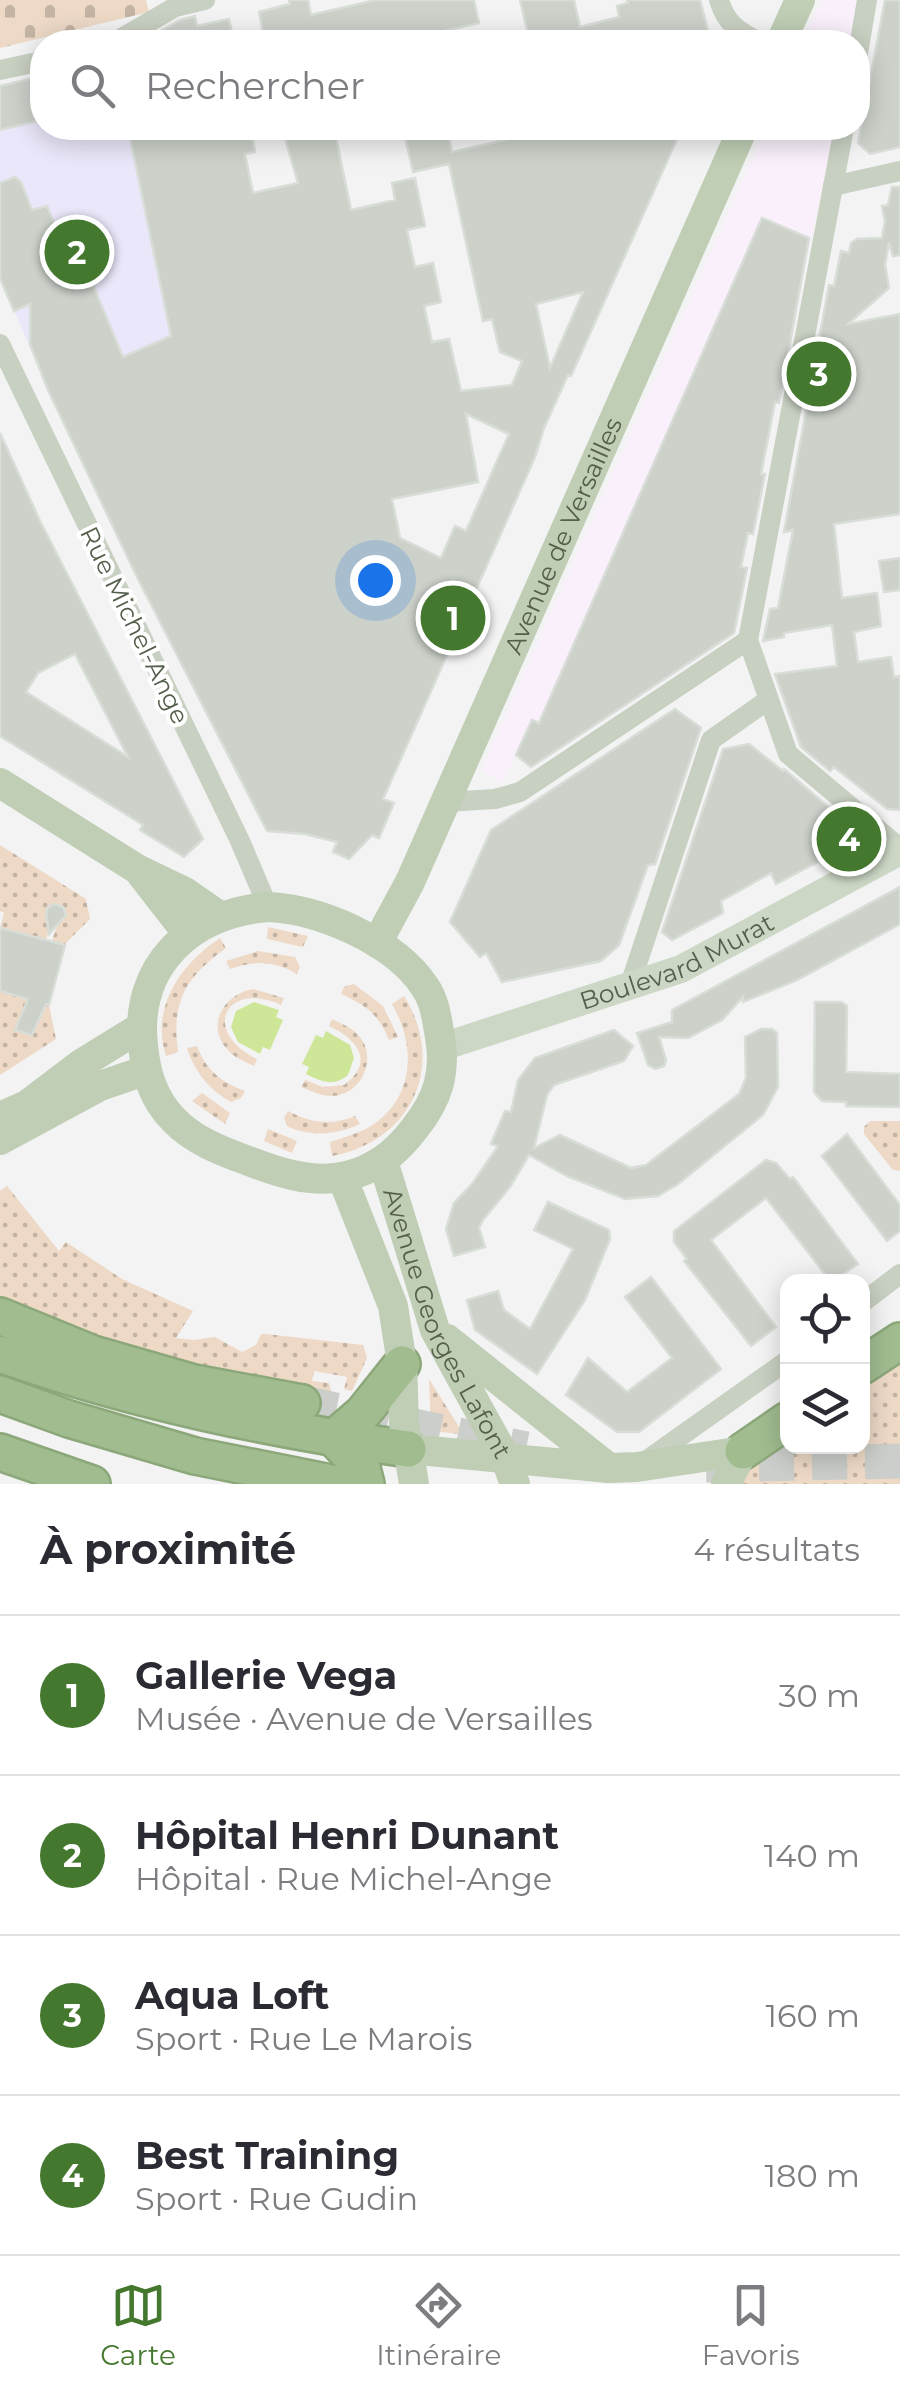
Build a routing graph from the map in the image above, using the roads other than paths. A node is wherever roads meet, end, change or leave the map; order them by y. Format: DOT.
graph roads {
  1 [pos="205,0"];
  2 [pos="719,0"];
  3 [pos="800,0"];
  4 [pos="867,0"];
  5 [pos="135,30"];
  6 [pos="737,30"];
  7 [pos="786,30"];
  8 [pos="862,30"];
  9 [pos="30,63"];
  10 [pos="0,70"];
  11 [pos="739,140"];
  12 [pos="842,140"];
  13 [pos="900,171"];
  14 [pos="833,186"];
  15 [pos="0,344"];
  16 [pos="748,640"];
  17 [pos="768,700"];
  18 [pos="0,783"];
  19 [pos="446,802"];
  20 [pos="900,849"];
  21 [pos="137,869"];
  22 [pos="268,908"];
  23 [pos="221,917"];
  24 [pos="188,934"];
  25 [pos="377,943"];
  26 [pos="630,988"];
  27 [pos="141,1028"];
  28 [pos="442,1048"];
  29 [pos="144,1070"];
  30 [pos="0,1117"];
  31 [pos="0,1140"];
  32 [pos="383,1161"];
  33 [pos="342,1177"];
  34 [pos="900,1274"];
  35 [pos="870,1296"];
  36 [pos="0,1316"];
  37 [pos="435,1330"];
  38 [pos="900,1341"];
  39 [pos="0,1354"];
  40 [pos="402,1364"];
  41 [pos="782,1364"];
  42 [pos="865,1364"];
  43 [pos="0,1394"];
  44 [pos="302,1404"];
  45 [pos="780,1426"];
  46 [pos="334,1438"];
  47 [pos="408,1449"];
  48 [pos="743,1451"];
  49 [pos="0,1452"];
  50 [pos="623,1468"];
  51 [pos="510,1471"];
  52 [pos="92,1484"];
  53 [pos="336,1484"];
  54 [pos="366,1484"];
  55 [pos="414,1484"];
  56 [pos="726,1484"];
  1 -- 5 [label="street"];
  2 -- 6 [label="street"];
  3 -- 7 [label="main road"];
  4 -- 8 [label="street"];
  9 -- 10 [label="street"];
  11 -- 19 [label="main road, Avenue de Versailles"];
  12 -- 14 [label="street"];
  13 -- 14 [label="street"];
  14 -- 16 [label="street"];
  15 -- 22 [label="street, Rue Michel-Ange"];
  16 -- 17 [label="street"];
  16 -- 19 [label="street"];
  17 -- 20 [label="street"];
  17 -- 26 [label="street"];
  18 -- 21 [label="main road"];
  19 -- 25 [label="main road, Avenue de Versailles"];
  20 -- 26 [label="main road, Boulevard Murat"];
  21 -- 23 [label="main road"];
  21 -- 24 [label="main road"];
  22 -- 23 [label="main road"];
  22 -- 25 [label="main road"];
  23 -- 24 [label="main road"];
  24 -- 27 [label="main road"];
  25 -- 28 [label="main road"];
  26 -- 28 [label="main road, Boulevard Murat"];
  27 -- 29 [label="main road"];
  27 -- 30 [label="main road"];
  28 -- 32 [label="main road"];
  29 -- 31 [label="main road"];
  29 -- 33 [label="main road"];
  32 -- 33 [label="main road"];
  32 -- 37 [label="main road, Avenue Georges Lafont"];
  33 -- 40 [label="main road, Avenue Georges Lafont"];
  34 -- 35 [label="street"];
  36 -- 44 [label="highway"];
  37 -- 50 [label="main road"];
  37 -- 51 [label="main road, Avenue Georges Lafont"];
  38 -- 42 [label="highway"];
  39 -- 46 [label="highway"];
  40 -- 46 [label="highway"];
  40 -- 47 [label="main road, Avenue Georges Lafont"];
  41 -- 50 [label="street"];
  43 -- 53 [label="highway"];
  45 -- 48 [label="highway"];
  46 -- 47 [label="highway"];
  46 -- 54 [label="highway"];
  47 -- 51 [label="main road"];
  47 -- 55 [label="main road, Avenue Georges Lafont"];
  48 -- 50 [label="main road"];
  48 -- 56 [label="main road"];
  49 -- 52 [label="highway"];
  50 -- 51 [label="main road"];
}
